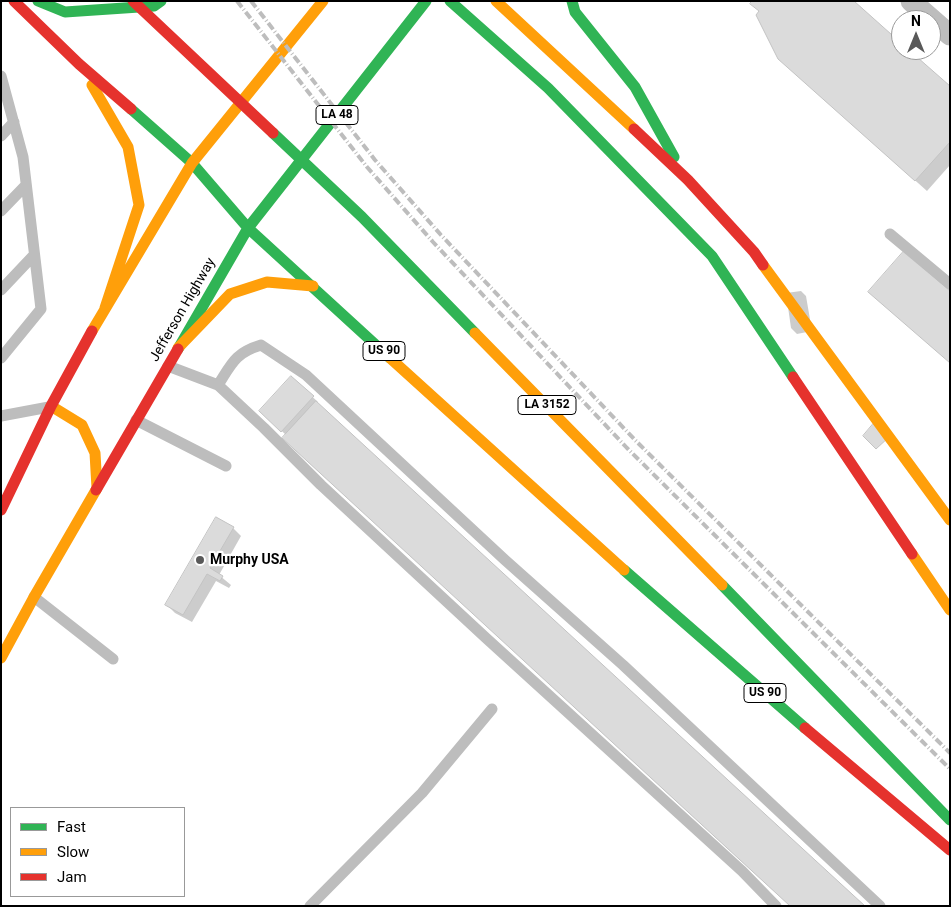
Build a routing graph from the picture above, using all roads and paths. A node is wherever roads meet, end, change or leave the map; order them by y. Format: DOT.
graph roads {
  1 [pos="14,1"];
  2 [pos="38,1"];
  3 [pos="133,1"];
  4 [pos="161,1"];
  5 [pos="323,1"];
  6 [pos="426,1"];
  7 [pos="450,1"];
  8 [pos="496,1"];
  9 [pos="572,1"];
  10 [pos="911,1"];
  11 [pos="950,35"];
  12 [pos="79,64"];
  13 [pos="1,76"];
  14 [pos="14,122"];
  15 [pos="1,136"];
  16 [pos="192,163"];
  17 [pos="688,180"];
  18 [pos="26,185"];
  19 [pos="1,211"];
  20 [pos="248,228"];
  21 [pos="890,234"];
  22 [pos="34,255"];
  23 [pos="950,284"];
  24 [pos="313,286"];
  25 [pos="1,290"];
  26 [pos="105,308"];
  27 [pos="178,348"];
  28 [pos="1,358"];
  29 [pos="168,366"];
  30 [pos="218,385"];
  31 [pos="51,406"];
  32 [pos="1,416"];
  33 [pos="136,420"];
  34 [pos="226,466"];
  35 [pos="97,488"];
  36 [pos="1,510"];
  37 [pos="950,520"];
  38 [pos="34,597"];
  39 [pos="950,610"];
  40 [pos="1,658"];
  41 [pos="113,659"];
  42 [pos="492,709"];
  43 [pos="950,820"];
  44 [pos="950,850"];
  45 [pos="310,906"];
  46 [pos="776,906"];
  47 [pos="880,906"];
  1 -- 12 [label="main road"];
  2 -- 4 [label="main road"];
  3 -- 43 [label="main road, LA 3152"];
  5 -- 16 [label="main road"];
  6 -- 20 [label="main road, Jefferson Highway / LA 48"];
  7 -- 39 [label="main road"];
  8 -- 17 [label="main road"];
  9 -- 17 [label="main road"];
  10 -- 11 [label="street"];
  12 -- 16 [label="main road"];
  12 -- 26 [label="main road"];
  13 -- 14 [label="lane"];
  14 -- 15 [label="lane"];
  14 -- 18 [label="lane"];
  16 -- 20 [label="main road, US 90"];
  16 -- 26 [label="main road"];
  17 -- 37 [label="main road"];
  18 -- 19 [label="lane"];
  18 -- 22 [label="lane"];
  20 -- 24 [label="main road, US 90"];
  20 -- 27 [label="main road, Jefferson Highway / LA 48"];
  21 -- 23 [label="lane"];
  22 -- 25 [label="lane"];
  22 -- 28 [label="lane"];
  24 -- 27 [label="main road"];
  24 -- 44 [label="main road, US 90"];
  26 -- 31 [label="main road"];
  27 -- 29 [label="main road, Jefferson Highway / LA 48"];
  29 -- 30 [label="lane"];
  29 -- 33 [label="main road, Jefferson Highway / LA 48"];
  30 -- 46 [label="lane"];
  30 -- 47 [label="lane"];
  31 -- 32 [label="lane"];
  31 -- 35 [label="main road"];
  31 -- 36 [label="main road"];
  33 -- 34 [label="lane"];
  33 -- 35 [label="main road, Jefferson Highway / LA 48"];
  35 -- 38 [label="main road, Jefferson Highway / LA 48"];
  38 -- 40 [label="main road, Jefferson Highway / LA 48"];
  38 -- 41 [label="lane"];
  42 -- 45 [label="lane"];
}
